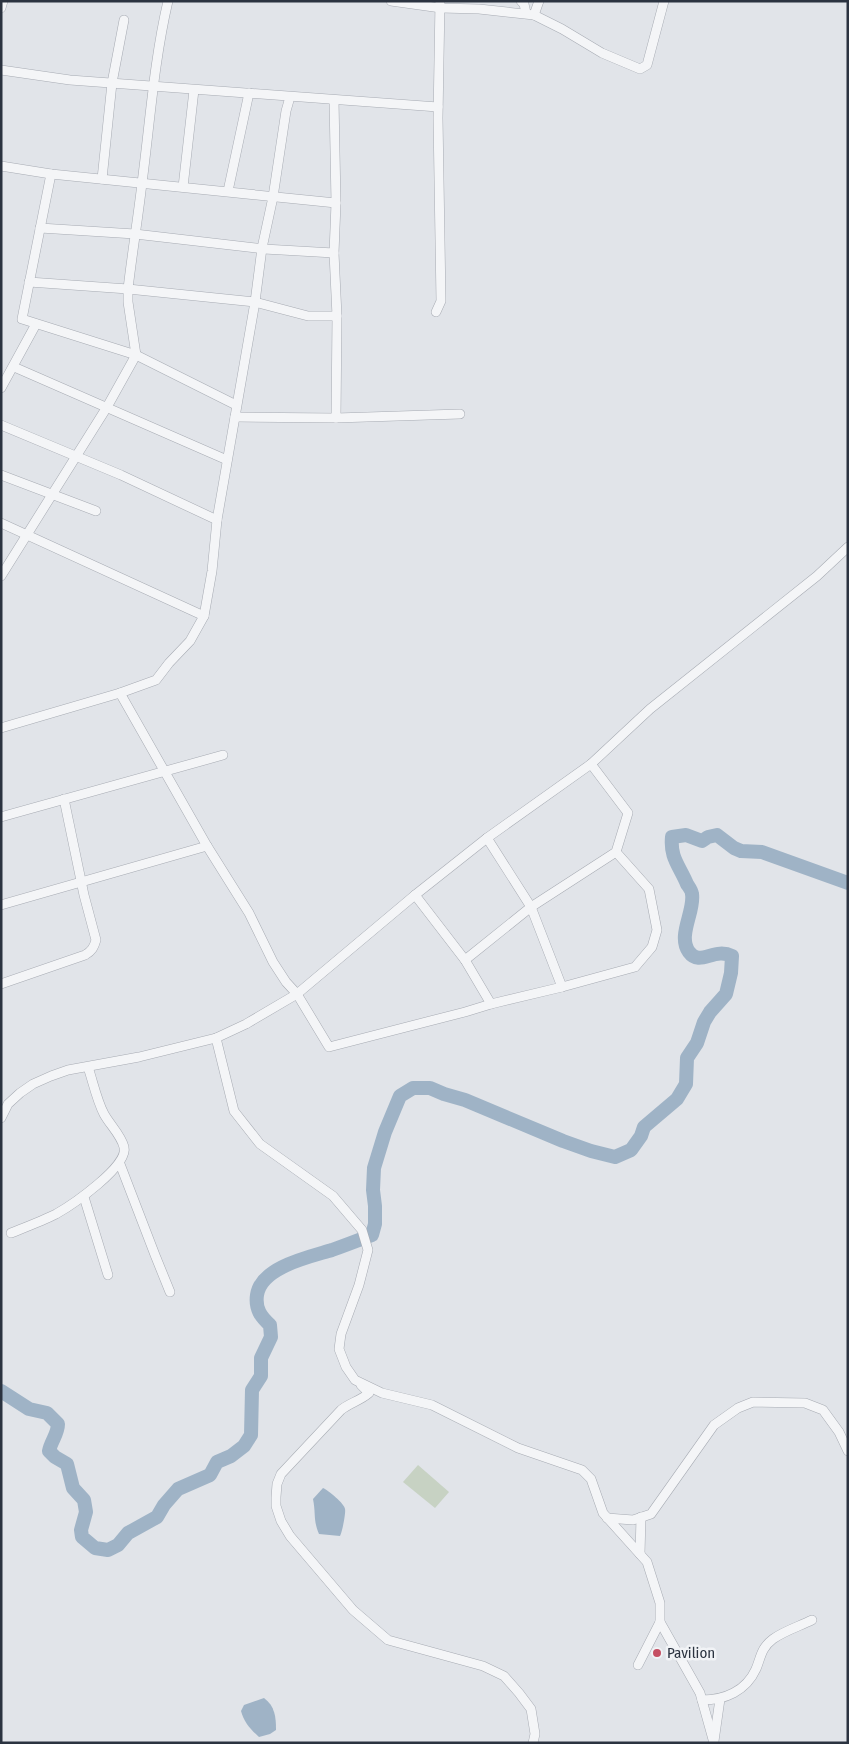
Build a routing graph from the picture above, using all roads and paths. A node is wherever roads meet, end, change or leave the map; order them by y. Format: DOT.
graph roads {
  1 [pos="3,1"];
  2 [pos="168,1"];
  3 [pos="392,1"];
  4 [pos="521,1"];
  5 [pos="539,1"];
  6 [pos="664,1"];
  7 [pos="441,5"];
  8 [pos="1,8"];
  9 [pos="530,14"];
  10 [pos="124,20"];
  11 [pos="1,70"];
  12 [pos="112,83"];
  13 [pos="152,86"];
  14 [pos="194,90"];
  15 [pos="249,93"];
  16 [pos="290,97"];
  17 [pos="334,100"];
  18 [pos="438,107"];
  19 [pos="1,166"];
  20 [pos="50,174"];
  21 [pos="102,179"];
  22 [pos="142,183"];
  23 [pos="183,187"];
  24 [pos="228,192"];
  25 [pos="273,197"];
  26 [pos="336,203"];
  27 [pos="40,228"];
  28 [pos="135,234"];
  29 [pos="262,248"];
  30 [pos="334,253"];
  31 [pos="29,282"];
  32 [pos="128,289"];
  33 [pos="255,302"];
  34 [pos="436,312"];
  35 [pos="337,316"];
  36 [pos="36,324"];
  37 [pos="136,355"];
  38 [pos="14,366"];
  39 [pos="1,388"];
  40 [pos="236,405"];
  41 [pos="107,407"];
  42 [pos="460,414"];
  43 [pos="235,417"];
  44 [pos="336,418"];
  45 [pos="1,425"];
  46 [pos="76,456"];
  47 [pos="227,460"];
  48 [pos="1,475"];
  49 [pos="52,494"];
  50 [pos="96,511"];
  51 [pos="217,520"];
  52 [pos="1,523"];
  53 [pos="27,534"];
  54 [pos="848,547"];
  55 [pos="1,576"];
  56 [pos="204,616"];
  57 [pos="120,693"];
  58 [pos="1,728"];
  59 [pos="223,756"];
  60 [pos="591,764"];
  61 [pos="164,772"];
  62 [pos="64,799"];
  63 [pos="1,818"];
  64 [pos="487,838"];
  65 [pos="207,846"];
  66 [pos="616,852"];
  67 [pos="81,882"];
  68 [pos="415,894"];
  69 [pos="1,905"];
  70 [pos="531,907"];
  71 [pos="465,960"];
  72 [pos="1,984"];
  73 [pos="562,988"];
  74 [pos="297,994"];
  75 [pos="490,1004"];
  76 [pos="216,1038"];
  77 [pos="88,1067"];
  78 [pos="1,1118"];
  79 [pos="120,1164"];
  80 [pos="84,1197"];
  81 [pos="11,1233"];
  82 [pos="108,1275"];
  83 [pos="170,1292"];
  84 [pos="355,1380"];
  85 [pos="848,1451"];
  86 [pos="641,1517"];
  87 [pos="607,1518"];
  88 [pos="640,1554"];
  89 [pos="812,1620"];
  90 [pos="660,1622"];
  91 [pos="638,1665"];
  92 [pos="720,1699"];
  93 [pos="702,1700"];
  94 [pos="533,1743"];
  95 [pos="714,1743"];
  1 -- 8 [label="street"];
  2 -- 13 [label="street"];
  3 -- 7 [label="street"];
  4 -- 9 [label="street"];
  5 -- 9 [label="street"];
  6 -- 9 [label="street"];
  7 -- 9 [label="street"];
  7 -- 18 [label="street"];
  10 -- 12 [label="street"];
  11 -- 12 [label="street"];
  12 -- 13 [label="street"];
  12 -- 21 [label="street"];
  13 -- 14 [label="street"];
  13 -- 22 [label="street"];
  14 -- 15 [label="street"];
  14 -- 23 [label="street"];
  15 -- 16 [label="street"];
  15 -- 24 [label="street"];
  16 -- 17 [label="street"];
  16 -- 25 [label="street"];
  17 -- 18 [label="street"];
  17 -- 26 [label="street"];
  18 -- 34 [label="street"];
  19 -- 20 [label="street"];
  20 -- 21 [label="street"];
  20 -- 27 [label="street"];
  21 -- 22 [label="street"];
  22 -- 23 [label="street"];
  22 -- 28 [label="street"];
  23 -- 24 [label="street"];
  24 -- 25 [label="street"];
  25 -- 26 [label="street"];
  25 -- 29 [label="street"];
  26 -- 30 [label="street"];
  27 -- 28 [label="street"];
  27 -- 31 [label="street"];
  28 -- 29 [label="street"];
  28 -- 32 [label="street"];
  29 -- 30 [label="street"];
  29 -- 33 [label="street"];
  30 -- 35 [label="street"];
  31 -- 32 [label="street"];
  31 -- 36 [label="street"];
  32 -- 33 [label="street"];
  32 -- 37 [label="street"];
  33 -- 35 [label="street"];
  33 -- 40 [label="street"];
  35 -- 44 [label="street"];
  36 -- 37 [label="street"];
  36 -- 38 [label="street"];
  37 -- 40 [label="street"];
  37 -- 41 [label="street"];
  38 -- 39 [label="street"];
  38 -- 41 [label="street"];
  40 -- 43 [label="street"];
  41 -- 46 [label="street"];
  41 -- 47 [label="street"];
  42 -- 44 [label="street"];
  43 -- 44 [label="street"];
  43 -- 47 [label="street"];
  45 -- 46 [label="street"];
  46 -- 49 [label="street"];
  46 -- 51 [label="street"];
  47 -- 51 [label="street"];
  48 -- 49 [label="street"];
  49 -- 50 [label="street"];
  49 -- 53 [label="street"];
  51 -- 56 [label="street"];
  52 -- 53 [label="street"];
  53 -- 55 [label="street"];
  53 -- 56 [label="street"];
  54 -- 60 [label="street"];
  56 -- 57 [label="street"];
  57 -- 58 [label="street"];
  57 -- 61 [label="street"];
  59 -- 61 [label="street"];
  60 -- 64 [label="street"];
  60 -- 66 [label="street"];
  61 -- 62 [label="street"];
  61 -- 65 [label="street"];
  62 -- 63 [label="street"];
  62 -- 67 [label="street"];
  64 -- 68 [label="street"];
  64 -- 70 [label="street"];
  65 -- 67 [label="street"];
  65 -- 74 [label="street"];
  66 -- 70 [label="street"];
  66 -- 73 [label="street"];
  67 -- 69 [label="street"];
  67 -- 72 [label="street"];
  68 -- 71 [label="street"];
  68 -- 74 [label="street"];
  70 -- 71 [label="street"];
  70 -- 73 [label="street"];
  71 -- 75 [label="street"];
  73 -- 75 [label="street"];
  74 -- 75 [label="street"];
  74 -- 76 [label="street"];
  76 -- 77 [label="street"];
  76 -- 84 [label="street"];
  77 -- 78 [label="street"];
  77 -- 79 [label="street"];
  79 -- 80 [label="street"];
  79 -- 83 [label="street"];
  80 -- 81 [label="street"];
  80 -- 82 [label="street"];
  84 -- 87 [label="street"];
  84 -- 94 [label="street"];
  85 -- 86 [label="street"];
  86 -- 87 [label="street"];
  86 -- 88 [label="street"];
  87 -- 88 [label="street"];
  88 -- 90 [label="street"];
  89 -- 92 [label="street"];
  90 -- 91 [label="street"];
  90 -- 93 [label="street"];
  92 -- 93 [label="street"];
  92 -- 95 [label="street"];
  93 -- 95 [label="street"];
}
